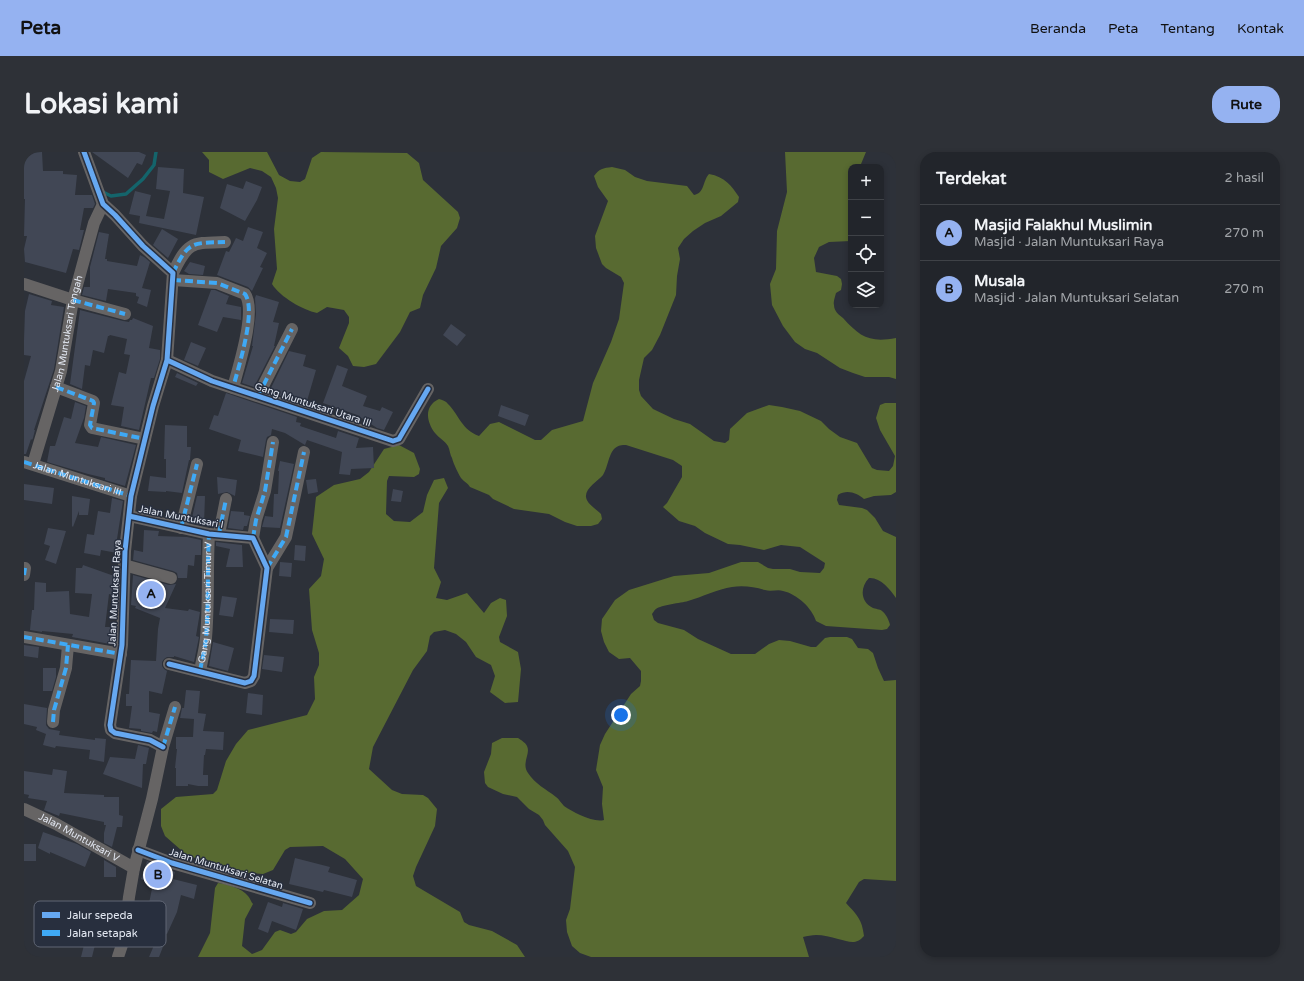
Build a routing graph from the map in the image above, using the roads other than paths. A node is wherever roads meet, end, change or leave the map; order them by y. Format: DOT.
graph roads {
  1 [pos="84,152"];
  2 [pos="103,204"];
  3 [pos="225,242"];
  4 [pos="173,277"];
  5 [pos="24,284"];
  6 [pos="73,300"];
  7 [pos="125,314"];
  8 [pos="292,329"];
  9 [pos="167,360"];
  10 [pos="56,387"];
  11 [pos="233,388"];
  12 [pos="428,389"];
  13 [pos="258,396"];
  14 [pos="145,439"];
  15 [pos="273,442"];
  16 [pos="304,452"];
  17 [pos="28,463"];
  18 [pos="197,464"];
  19 [pos="131,496"];
  20 [pos="226,499"];
  21 [pos="129,516"];
  22 [pos="180,528"];
  23 [pos="214,534"];
  24 [pos="253,538"];
  25 [pos="124,564"];
  26 [pos="267,568"];
  27 [pos="171,578"];
  28 [pos="24,637"];
  29 [pos="68,645"];
  30 [pos="121,654"];
  31 [pos="169,664"];
  32 [pos="200,671"];
  33 [pos="175,707"];
  34 [pos="53,722"];
  35 [pos="163,747"];
  36 [pos="24,809"];
  37 [pos="138,850"];
  38 [pos="134,868"];
  39 [pos="129,901"];
  40 [pos="310,903"];
  41 [pos="121,947"];
  42 [pos="118,957"];
  1 -- 2 [label="street"];
  2 -- 4 [label="street"];
  2 -- 6 [label="street, Jalan Muntuksari Tengah"];
  3 -- 4 [label="street"];
  4 -- 9 [label="street, Jalan Muntuksari Raya"];
  4 -- 11 [label="street"];
  5 -- 6 [label="street"];
  6 -- 7 [label="street"];
  6 -- 10 [label="street, Jalan Muntuksari Tengah"];
  8 -- 13 [label="street"];
  9 -- 11 [label="street, Gang Muntuksari Utara III"];
  9 -- 14 [label="street, Jalan Muntuksari Raya"];
  10 -- 14 [label="street"];
  10 -- 17 [label="street, Jalan Muntuksari Tengah"];
  11 -- 13 [label="street, Gang Muntuksari Utara III"];
  12 -- 13 [label="street, Gang Muntuksari Utara III"];
  14 -- 19 [label="street, Jalan Muntuksari Raya"];
  15 -- 24 [label="street"];
  16 -- 26 [label="street"];
  17 -- 19 [label="street, Jalan Muntuksari III"];
  18 -- 22 [label="street"];
  19 -- 21 [label="street, Jalan Muntuksari Raya"];
  20 -- 23 [label="street, Gang Muntuksari Timur V"];
  21 -- 22 [label="street, Jalan Muntuksari I"];
  21 -- 25 [label="street, Jalan Muntuksari Raya"];
  22 -- 23 [label="street, Jalan Muntuksari I"];
  23 -- 24 [label="street, Jalan Muntuksari I"];
  23 -- 32 [label="street, Gang Muntuksari Timur V"];
  24 -- 26 [label="street"];
  25 -- 27 [label="street"];
  25 -- 30 [label="street, Jalan Muntuksari Raya"];
  26 -- 32 [label="street"];
  28 -- 29 [label="street"];
  29 -- 30 [label="street"];
  29 -- 34 [label="street"];
  30 -- 35 [label="street, Jalan Muntuksari Raya"];
  31 -- 32 [label="street"];
  33 -- 35 [label="street"];
  35 -- 37 [label="street"];
  36 -- 38 [label="street, Jalan Muntuksari V"];
  37 -- 38 [label="street"];
  37 -- 40 [label="street, Jalan Muntuksari Selatan"];
  38 -- 39 [label="street"];
  41 -- 42 [label="street"];
}
